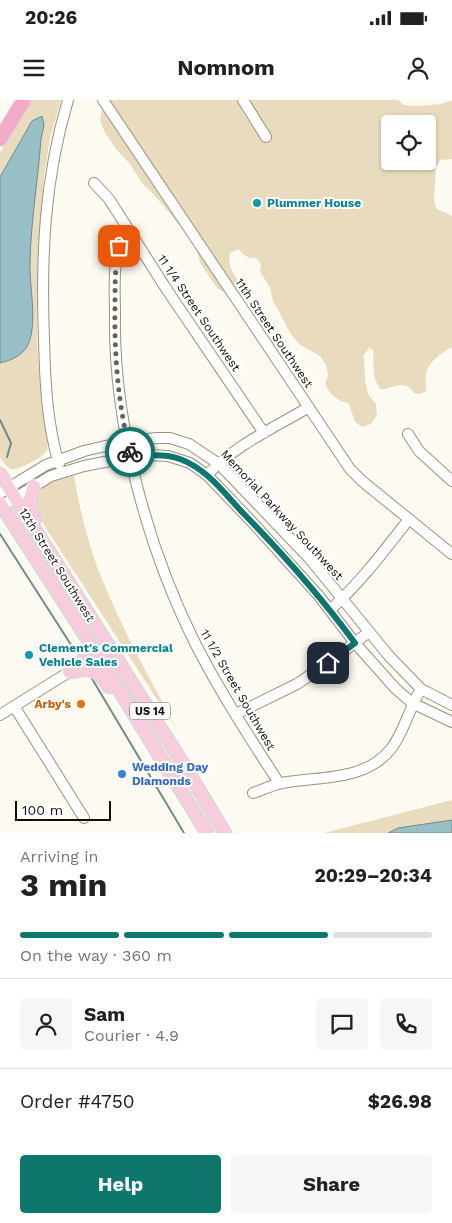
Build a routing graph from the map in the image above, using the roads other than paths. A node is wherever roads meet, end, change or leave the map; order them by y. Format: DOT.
graph roads {
  1 [pos="24,100"];
  2 [pos="68,100"];
  3 [pos="103,100"];
  4 [pos="243,100"];
  5 [pos="266,137"];
  6 [pos="0,138"];
  7 [pos="94,183"];
  8 [pos="128,230"];
  9 [pos="309,407"];
  10 [pos="264,432"];
  11 [pos="408,434"];
  12 [pos="127,441"];
  13 [pos="131,457"];
  14 [pos="58,459"];
  15 [pos="218,464"];
  16 [pos="62,472"];
  17 [pos="0,474"];
  18 [pos="208,475"];
  19 [pos="452,481"];
  20 [pos="34,486"];
  21 [pos="4,499"];
  22 [pos="409,519"];
  23 [pos="38,535"];
  24 [pos="450,548"];
  25 [pos="343,599"];
  26 [pos="330,610"];
  27 [pos="75,620"];
  28 [pos="369,632"];
  29 [pos="355,643"];
  30 [pos="97,654"];
  31 [pos="80,662"];
  32 [pos="69,672"];
  33 [pos="421,689"];
  34 [pos="138,692"];
  35 [pos="412,703"];
  36 [pos="14,706"];
  37 [pos="452,706"];
  38 [pos="236,714"];
  39 [pos="0,715"];
  40 [pos="452,722"];
  41 [pos="140,724"];
  42 [pos="279,783"];
  43 [pos="252,793"];
  44 [pos="84,818"];
  45 [pos="208,833"];
  46 [pos="225,833"];
  1 -- 6 [label="highway"];
  2 -- 14 [label="street"];
  3 -- 9 [label="street, 11th Street Southwest"];
  4 -- 5 [label="street"];
  7 -- 8 [label="street, 11 1/4 Street Southwest"];
  8 -- 10 [label="street, 11 1/4 Street Southwest"];
  8 -- 12 [label="street, 11 1/2 Street Southwest"];
  9 -- 10 [label="street"];
  9 -- 22 [label="street, 11th Street Southwest"];
  10 -- 15 [label="street"];
  11 -- 19 [label="street"];
  12 -- 13 [label="street, 11 1/2 Street Southwest"];
  12 -- 14 [label="street, Memorial Parkway Southwest"];
  12 -- 15 [label="street, Memorial Parkway Southwest"];
  13 -- 16 [label="street"];
  13 -- 18 [label="street"];
  13 -- 38 [label="street, 11 1/2 Street Southwest"];
  14 -- 16 [label="street"];
  14 -- 21 [label="street, Memorial Parkway Southwest"];
  15 -- 18 [label="street"];
  15 -- 25 [label="street, Memorial Parkway Southwest"];
  16 -- 20 [label="street"];
  17 -- 21 [label="main road, 12th Street Southwest / US 14"];
  18 -- 26 [label="street"];
  20 -- 21 [label="street"];
  20 -- 23 [label="main road"];
  21 -- 23 [label="main road, 12th Street Southwest / US 14"];
  21 -- 27 [label="main road, 12th Street Southwest / US 14"];
  22 -- 24 [label="street, 11th Street Southwest"];
  22 -- 25 [label="street"];
  23 -- 34 [label="main road, 12th Street Southwest / US 14"];
  25 -- 26 [label="street"];
  25 -- 28 [label="street, Memorial Parkway Southwest"];
  26 -- 29 [label="street"];
  27 -- 30 [label="main road, 12th Street Southwest / US 14"];
  27 -- 31 [label="main road"];
  28 -- 29 [label="street"];
  28 -- 33 [label="street, Memorial Parkway Southwest"];
  29 -- 35 [label="street"];
  29 -- 38 [label="street"];
  30 -- 31 [label="main road"];
  30 -- 34 [label="main road"];
  30 -- 41 [label="main road, 12th Street Southwest / US 14"];
  31 -- 32 [label="main road"];
  32 -- 36 [label="street"];
  32 -- 41 [label="main road"];
  33 -- 35 [label="street"];
  33 -- 37 [label="street, Memorial Parkway Southwest"];
  34 -- 46 [label="main road, 12th Street Southwest / US 14"];
  35 -- 40 [label="street"];
  35 -- 42 [label="street"];
  36 -- 39 [label="street"];
  36 -- 44 [label="street"];
  38 -- 42 [label="street, 11 1/2 Street Southwest"];
  41 -- 45 [label="main road, 12th Street Southwest / US 14"];
  42 -- 43 [label="street"];
}
